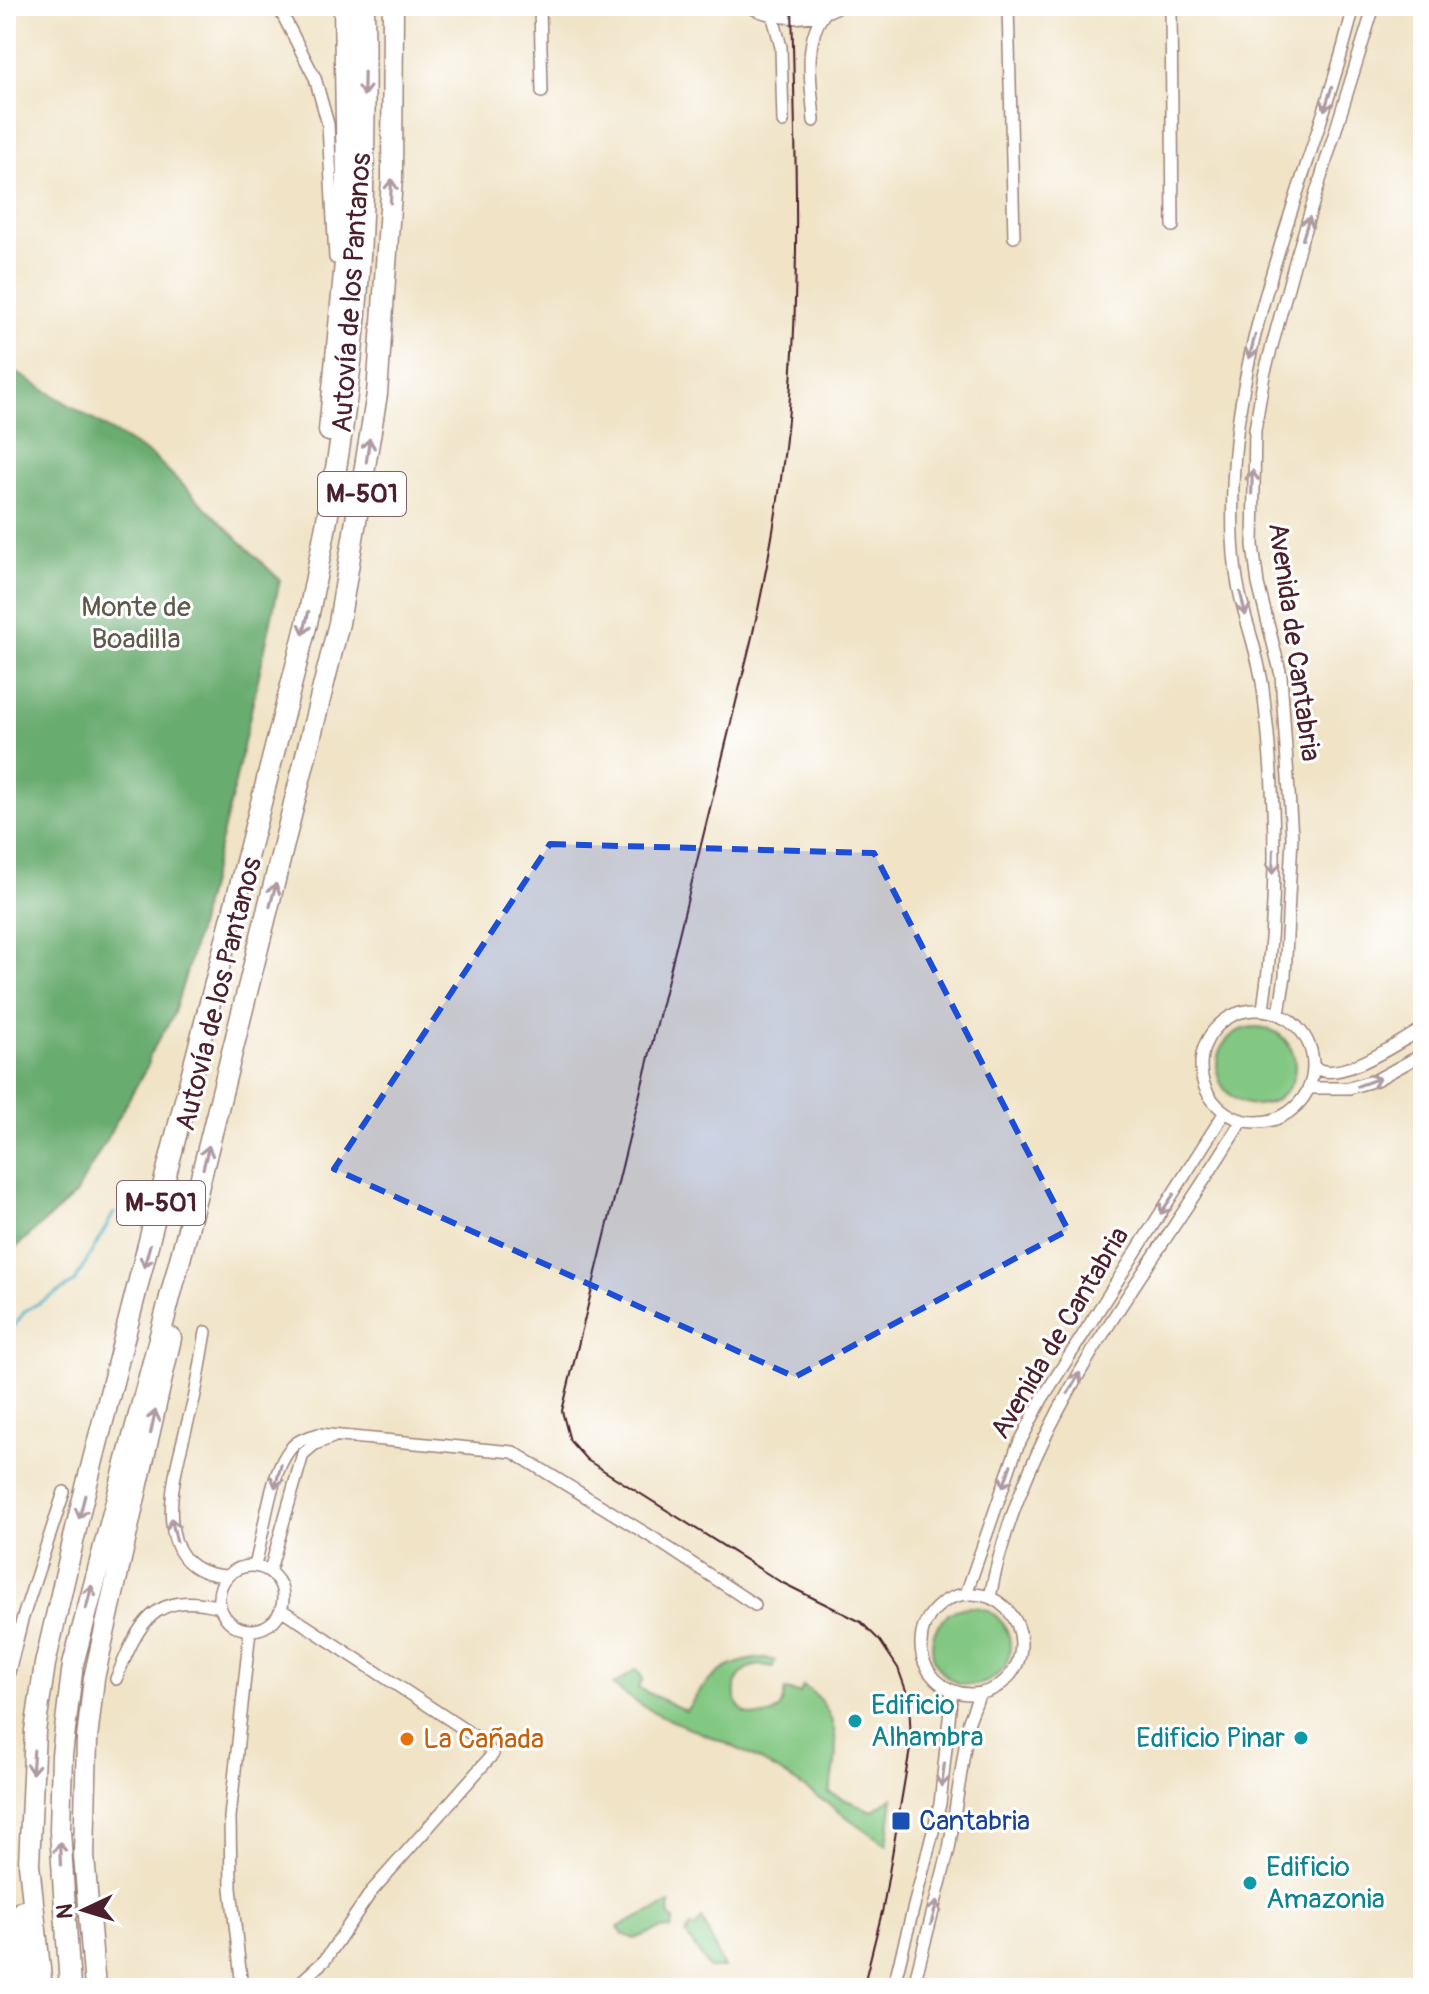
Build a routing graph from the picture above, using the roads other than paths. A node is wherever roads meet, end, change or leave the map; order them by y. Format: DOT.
graph roads {
  1 [pos="278,6"];
  2 [pos="344,6"];
  3 [pos="364,6"];
  4 [pos="393,6"];
  5 [pos="540,6"];
  6 [pos="747,6"];
  7 [pos="840,6"];
  8 [pos="1008,6"];
  9 [pos="1171,6"];
  10 [pos="1354,6"];
  11 [pos="1374,6"];
  12 [pos="824,14"];
  13 [pos="773,17"];
  14 [pos="542,92"];
  15 [pos="814,121"];
  16 [pos="783,122"];
  17 [pos="1173,226"];
  18 [pos="1014,237"];
  19 [pos="333,394"];
  20 [pos="322,547"];
  21 [pos="1263,1009"];
  22 [pos="1279,1014"];
  23 [pos="1421,1030"];
  24 [pos="1423,1054"];
  25 [pos="1313,1066"];
  26 [pos="1309,1088"];
  27 [pos="1225,1112"];
  28 [pos="1242,1120"];
  29 [pos="187,1233"];
  30 [pos="206,1332"];
  31 [pos="334,1437"];
  32 [pos="64,1492"];
  33 [pos="255,1565"];
  34 [pos="270,1570"];
  35 [pos="227,1576"];
  36 [pos="966,1594"];
  37 [pos="990,1597"];
  38 [pos="755,1605"];
  39 [pos="220,1607"];
  40 [pos="282,1610"];
  41 [pos="250,1630"];
  42 [pos="116,1679"];
  43 [pos="6,1684"];
  44 [pos="952,1691"];
  45 [pos="979,1695"];
  46 [pos="29,1864"];
  47 [pos="22,1988"];
  48 [pos="42,1988"];
  49 [pos="70,1988"];
  50 [pos="95,1988"];
  51 [pos="242,1988"];
  52 [pos="294,1988"];
  53 [pos="893,1988"];
  54 [pos="913,1988"];
  1 -- 19 [label="street"];
  2 -- 19 [label="highway"];
  3 -- 20 [label="highway, Autovía de los Pantanos / M-501, one-way"];
  29 -- 4 [label="highway, Autovía de los Pantanos / M-501, one-way"];
  5 -- 14 [label="street"];
  6 -- 13 [label="street"];
  7 -- 12 [label="street"];
  8 -- 18 [label="street"];
  9 -- 17 [label="street"];
  10 -- 21 [label="street, Avenida de Cantabria, one-way"];
  22 -- 11 [label="street, Avenida de Cantabria, one-way"];
  12 -- 13 [label="street"];
  12 -- 15 [label="street"];
  13 -- 16 [label="street"];
  19 -- 20 [label="highway"];
  20 -- 46 [label="highway, Autovía de los Pantanos / M-501, one-way"];
  21 -- 22 [label="street"];
  21 -- 27 [label="street"];
  22 -- 25 [label="street"];
  23 -- 25 [label="street"];
  26 -- 24 [label="street, one-way"];
  25 -- 26 [label="street"];
  26 -- 28 [label="street"];
  27 -- 28 [label="street"];
  27 -- 36 [label="street, Avenida de Cantabria, one-way"];
  37 -- 28 [label="street, Avenida de Cantabria, one-way"];
  49 -- 29 [label="highway, Autovía de los Pantanos / M-501, one-way"];
  50 -- 29 [label="highway, one-way"];
  35 -- 30 [label="street, one-way"];
  31 -- 33 [label="street, one-way"];
  31 -- 34 [label="street"];
  31 -- 38 [label="street"];
  32 -- 43 [label="street"];
  33 -- 34 [label="street"];
  33 -- 35 [label="street"];
  34 -- 40 [label="street"];
  35 -- 39 [label="street"];
  36 -- 37 [label="street"];
  36 -- 44 [label="street"];
  37 -- 45 [label="street"];
  39 -- 41 [label="street"];
  39 -- 42 [label="street"];
  40 -- 41 [label="street"];
  40 -- 52 [label="street"];
  41 -- 51 [label="street"];
  44 -- 45 [label="street"];
  44 -- 53 [label="street, one-way"];
  54 -- 45 [label="street, one-way"];
  46 -- 47 [label="highway"];
  46 -- 48 [label="highway, Autovía de los Pantanos / M-501"];
}
